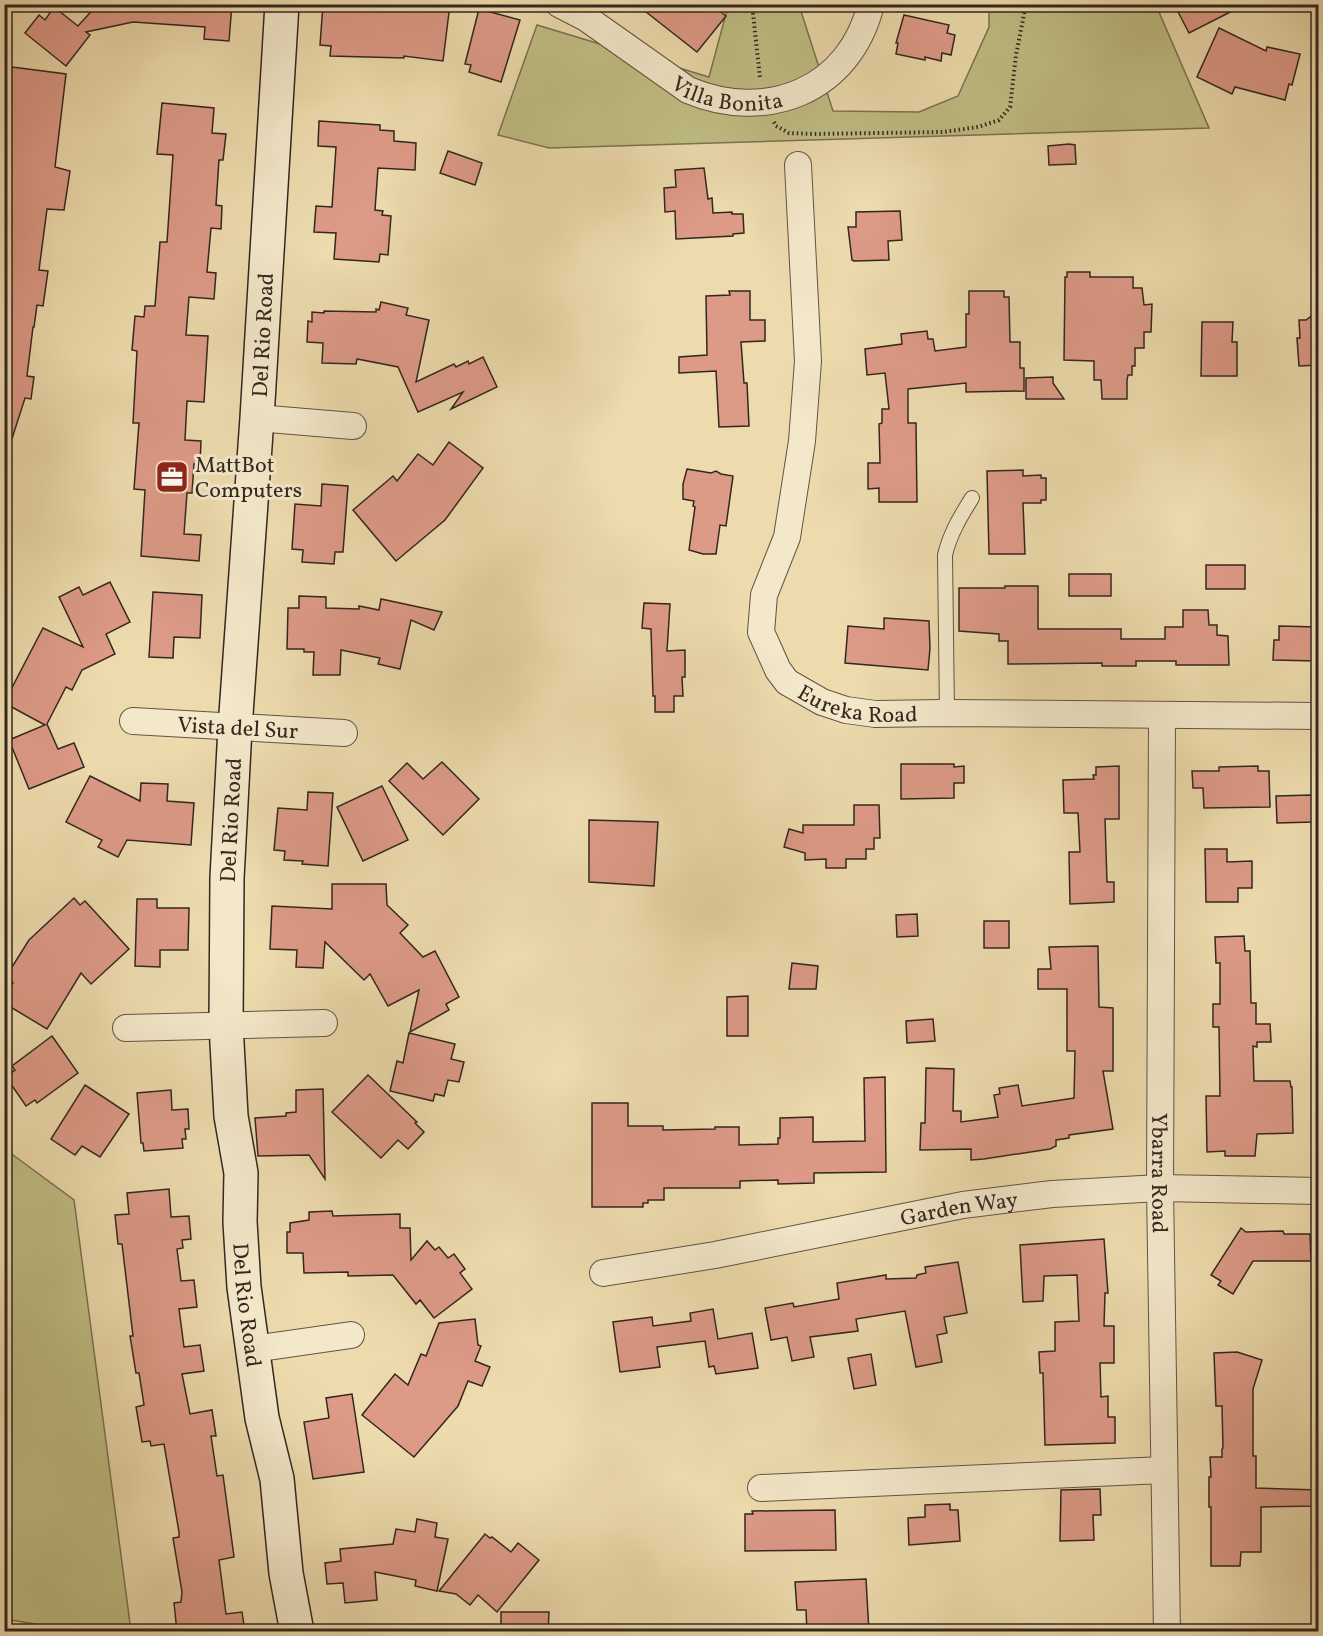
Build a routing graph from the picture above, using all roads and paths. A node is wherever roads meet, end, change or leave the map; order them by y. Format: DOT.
graph roads {
  1 [pos="282,4"];
  2 [pos="559,4"];
  3 [pos="752,4"];
  4 [pos="871,4"];
  5 [pos="1026,4"];
  6 [pos="767,103"];
  7 [pos="798,165"];
  8 [pos="257,418"];
  9 [pos="353,426"];
  10 [pos="972,498"];
  11 [pos="947,713"];
  12 [pos="1162,715"];
  13 [pos="1318,716"];
  14 [pos="133,721"];
  15 [pos="235,728"];
  16 [pos="344,733"];
  17 [pos="324,1023"];
  18 [pos="226,1025"];
  19 [pos="126,1028"];
  20 [pos="1160,1188"];
  21 [pos="1318,1191"];
  22 [pos="603,1273"];
  23 [pos="351,1335"];
  24 [pos="254,1349"];
  25 [pos="1164,1470"];
  26 [pos="761,1488"];
  27 [pos="297,1632"];
  28 [pos="1167,1632"];
  1 -- 8 [label="main road, Del Rio Road"];
  2 -- 6 [label="street, Villa Bonita"];
  3 -- 6 [label="path"];
  4 -- 6 [label="street, Villa Bonita"];
  5 -- 6 [label="path"];
  7 -- 11 [label="street, Eureka Road"];
  8 -- 9 [label="street"];
  8 -- 15 [label="main road, Del Rio Road"];
  10 -- 11 [label="lane"];
  11 -- 12 [label="street, Eureka Road"];
  12 -- 13 [label="street, Eureka Road"];
  12 -- 20 [label="street, Ybarra Road"];
  14 -- 15 [label="street, Vista del Sur"];
  15 -- 16 [label="street, Vista del Sur"];
  15 -- 18 [label="main road, Del Rio Road"];
  17 -- 18 [label="street"];
  18 -- 19 [label="street"];
  18 -- 24 [label="main road, Del Rio Road"];
  20 -- 21 [label="street, Garden Way"];
  20 -- 22 [label="street, Garden Way"];
  20 -- 25 [label="street, Ybarra Road"];
  23 -- 24 [label="street"];
  24 -- 27 [label="main road, Del Rio Road"];
  25 -- 26 [label="street"];
  25 -- 28 [label="street, Ybarra Road"];
}
